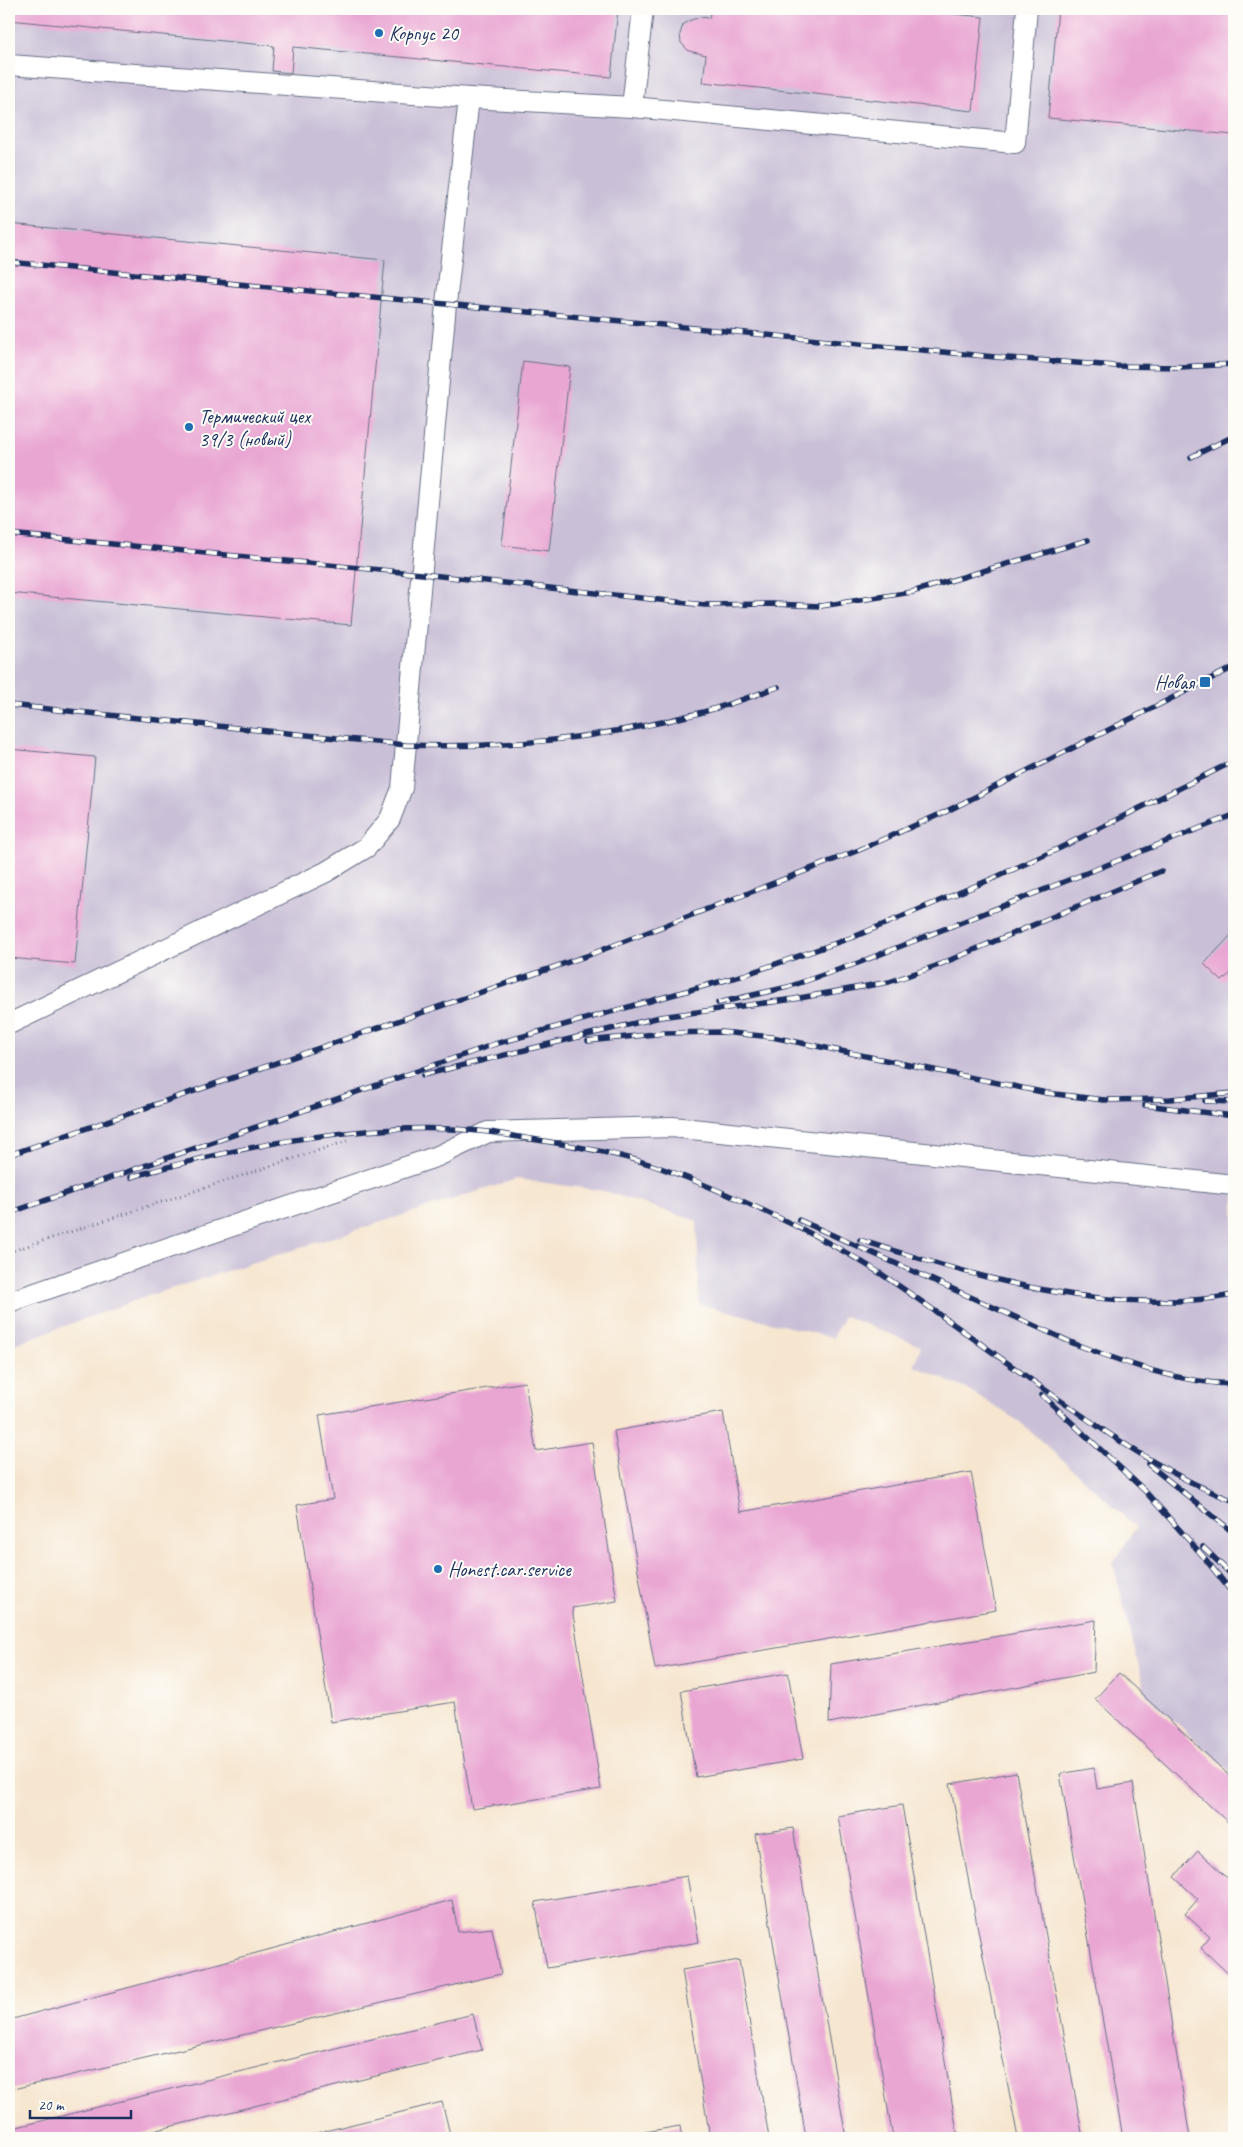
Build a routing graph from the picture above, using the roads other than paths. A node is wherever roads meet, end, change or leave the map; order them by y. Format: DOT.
graph roads {
  1 [pos="643,9"];
  2 [pos="1027,9"];
  3 [pos="9,65"];
  4 [pos="468,98"];
  5 [pos="632,106"];
  6 [pos="9,1024"];
  7 [pos="1234,1185"];
  8 [pos="9,1302"];
  1 -- 5 [label="lane"];
  2 -- 5 [label="lane"];
  3 -- 4 [label="lane"];
  4 -- 5 [label="lane"];
  4 -- 6 [label="lane"];
  7 -- 8 [label="lane"];
}
